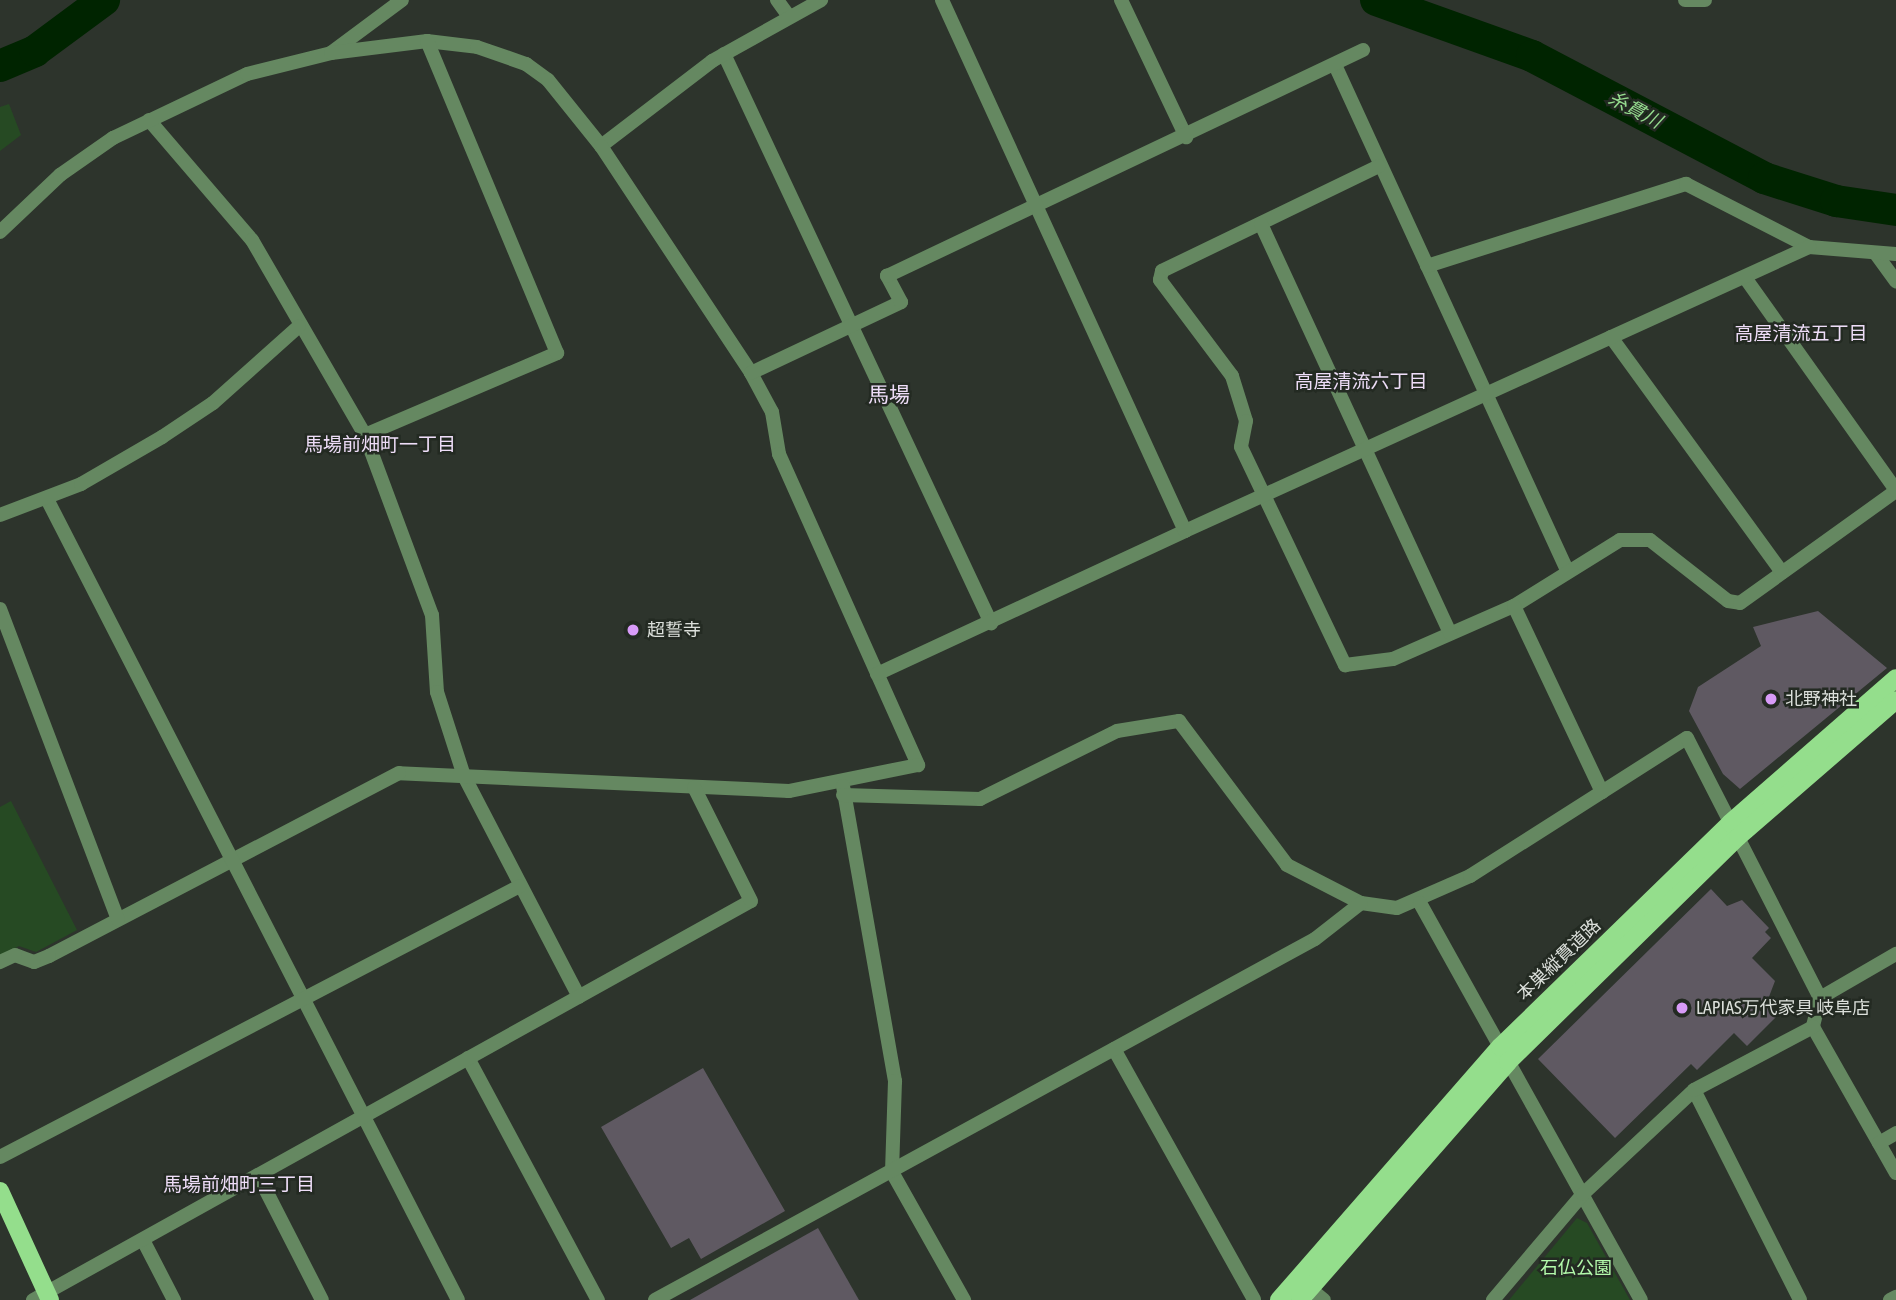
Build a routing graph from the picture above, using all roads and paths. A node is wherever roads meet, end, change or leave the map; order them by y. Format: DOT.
graph roads {
  1 [pos="401,0"];
  2 [pos="777,0"];
  3 [pos="821,0"];
  4 [pos="942,0"];
  5 [pos="1121,0"];
  6 [pos="1685,0"];
  7 [pos="1705,0"];
  8 [pos="788,15"];
  9 [pos="427,41"];
  10 [pos="1363,50"];
  11 [pos="331,53"];
  12 [pos="723,54"];
  13 [pos="1335,65"];
  14 [pos="149,120"];
  15 [pos="1186,136"];
  16 [pos="601,146"];
  17 [pos="1379,166"];
  18 [pos="1037,207"];
  19 [pos="1261,224"];
  20 [pos="0,232"];
  21 [pos="1810,247"];
  22 [pos="1877,254"];
  23 [pos="1896,254"];
  24 [pos="1427,266"];
  25 [pos="1746,279"];
  26 [pos="1896,282"];
  27 [pos="851,325"];
  28 [pos="299,326"];
  29 [pos="1611,337"];
  30 [pos="751,373"];
  31 [pos="1487,392"];
  32 [pos="365,435"];
  33 [pos="1370,449"];
  34 [pos="1896,490"];
  35 [pos="1262,496"];
  36 [pos="47,499"];
  37 [pos="0,515"];
  38 [pos="1185,531"];
  39 [pos="1567,570"];
  40 [pos="1782,572"];
  41 [pos="1514,606"];
  42 [pos="0,609"];
  43 [pos="991,623"];
  44 [pos="1450,633"];
  45 [pos="877,674"];
  46 [pos="1896,678"];
  47 [pos="1896,700"];
  48 [pos="464,776"];
  49 [pos="694,787"];
  50 [pos="843,790"];
  51 [pos="1602,792"];
  52 [pos="1734,830"];
  53 [pos="229,859"];
  54 [pos="520,886"];
  55 [pos="1361,903"];
  56 [pos="1420,903"];
  57 [pos="118,919"];
  58 [pos="1896,954"];
  59 [pos="0,962"];
  60 [pos="579,997"];
  61 [pos="300,998"];
  62 [pos="1820,998"];
  63 [pos="1813,1027"];
  64 [pos="1114,1049"];
  65 [pos="1504,1055"];
  66 [pos="468,1058"];
  67 [pos="1694,1090"];
  68 [pos="361,1115"];
  69 [pos="1896,1133"];
  70 [pos="1879,1143"];
  71 [pos="0,1157"];
  72 [pos="892,1172"];
  73 [pos="1896,1173"];
  74 [pos="258,1175"];
  75 [pos="0,1191"];
  76 [pos="1583,1194"];
  77 [pos="143,1240"];
  78 [pos="1304,1294"];
  79 [pos="1896,1297"];
  80 [pos="43,1298"];
  81 [pos="174,1300"];
  82 [pos="322,1300"];
  83 [pos="458,1300"];
  84 [pos="598,1300"];
  85 [pos="654,1300"];
  86 [pos="964,1300"];
  87 [pos="1254,1300"];
  88 [pos="1279,1300"];
  89 [pos="1324,1300"];
  90 [pos="1493,1300"];
  91 [pos="1641,1300"];
  92 [pos="1800,1300"];
  93 [pos="1890,1300"];
  1 -- 11 [label="street"];
  2 -- 8 [label="street"];
  3 -- 8 [label="street"];
  4 -- 18 [label="street"];
  5 -- 15 [label="street"];
  6 -- 7 [label="street"];
  8 -- 12 [label="street"];
  9 -- 11 [label="street"];
  9 -- 16 [label="street"];
  9 -- 32 [label="street"];
  10 -- 13 [label="street"];
  11 -- 14 [label="street"];
  12 -- 16 [label="street"];
  12 -- 27 [label="street"];
  13 -- 15 [label="street"];
  13 -- 17 [label="street"];
  14 -- 20 [label="street"];
  14 -- 28 [label="street"];
  15 -- 18 [label="street"];
  16 -- 30 [label="street"];
  17 -- 19 [label="street"];
  17 -- 24 [label="street"];
  18 -- 27 [label="street"];
  18 -- 38 [label="street"];
  19 -- 33 [label="street"];
  19 -- 35 [label="street"];
  21 -- 22 [label="street"];
  21 -- 24 [label="street"];
  21 -- 25 [label="street"];
  22 -- 23 [label="street"];
  22 -- 26 [label="street"];
  24 -- 31 [label="street"];
  25 -- 29 [label="street"];
  25 -- 34 [label="street"];
  27 -- 30 [label="street"];
  27 -- 43 [label="street"];
  28 -- 32 [label="street"];
  28 -- 36 [label="street"];
  29 -- 31 [label="street"];
  29 -- 40 [label="street"];
  30 -- 45 [label="street"];
  31 -- 33 [label="street"];
  31 -- 39 [label="street"];
  32 -- 48 [label="street"];
  33 -- 35 [label="street"];
  33 -- 44 [label="street"];
  34 -- 40 [label="street"];
  35 -- 38 [label="street"];
  35 -- 44 [label="street"];
  36 -- 37 [label="street"];
  36 -- 53 [label="street"];
  38 -- 43 [label="street"];
  39 -- 40 [label="street"];
  39 -- 41 [label="street"];
  41 -- 44 [label="street"];
  41 -- 51 [label="street"];
  42 -- 57 [label="street"];
  43 -- 45 [label="street"];
  45 -- 50 [label="street"];
  46 -- 52 [label="main road"];
  47 -- 52 [label="main road"];
  48 -- 49 [label="street"];
  48 -- 53 [label="street"];
  48 -- 54 [label="street"];
  49 -- 50 [label="street"];
  49 -- 60 [label="street"];
  50 -- 55 [label="street"];
  50 -- 72 [label="street"];
  51 -- 52 [label="street"];
  51 -- 56 [label="street"];
  52 -- 62 [label="street"];
  52 -- 65 [label="main road"];
  53 -- 57 [label="street"];
  53 -- 61 [label="street"];
  54 -- 60 [label="street"];
  54 -- 61 [label="street"];
  55 -- 56 [label="street"];
  55 -- 64 [label="street"];
  56 -- 65 [label="street"];
  57 -- 59 [label="street"];
  58 -- 62 [label="street"];
  60 -- 66 [label="street"];
  61 -- 68 [label="street"];
  61 -- 71 [label="street"];
  62 -- 63 [label="street"];
  63 -- 67 [label="street"];
  63 -- 70 [label="street"];
  64 -- 72 [label="street"];
  64 -- 87 [label="street"];
  65 -- 76 [label="street"];
  65 -- 78 [label="main road"];
  65 -- 88 [label="main road"];
  66 -- 68 [label="street"];
  66 -- 84 [label="street"];
  67 -- 76 [label="street"];
  67 -- 92 [label="street"];
  68 -- 74 [label="street"];
  68 -- 83 [label="street"];
  69 -- 70 [label="street"];
  70 -- 73 [label="street"];
  72 -- 85 [label="street"];
  72 -- 86 [label="street"];
  74 -- 77 [label="street"];
  74 -- 82 [label="street"];
  75 -- 80 [label="main road"];
  76 -- 90 [label="street"];
  76 -- 91 [label="street"];
  77 -- 80 [label="street"];
  77 -- 81 [label="street"];
  78 -- 89 [label="street"];
  79 -- 93 [label="street"];
}
